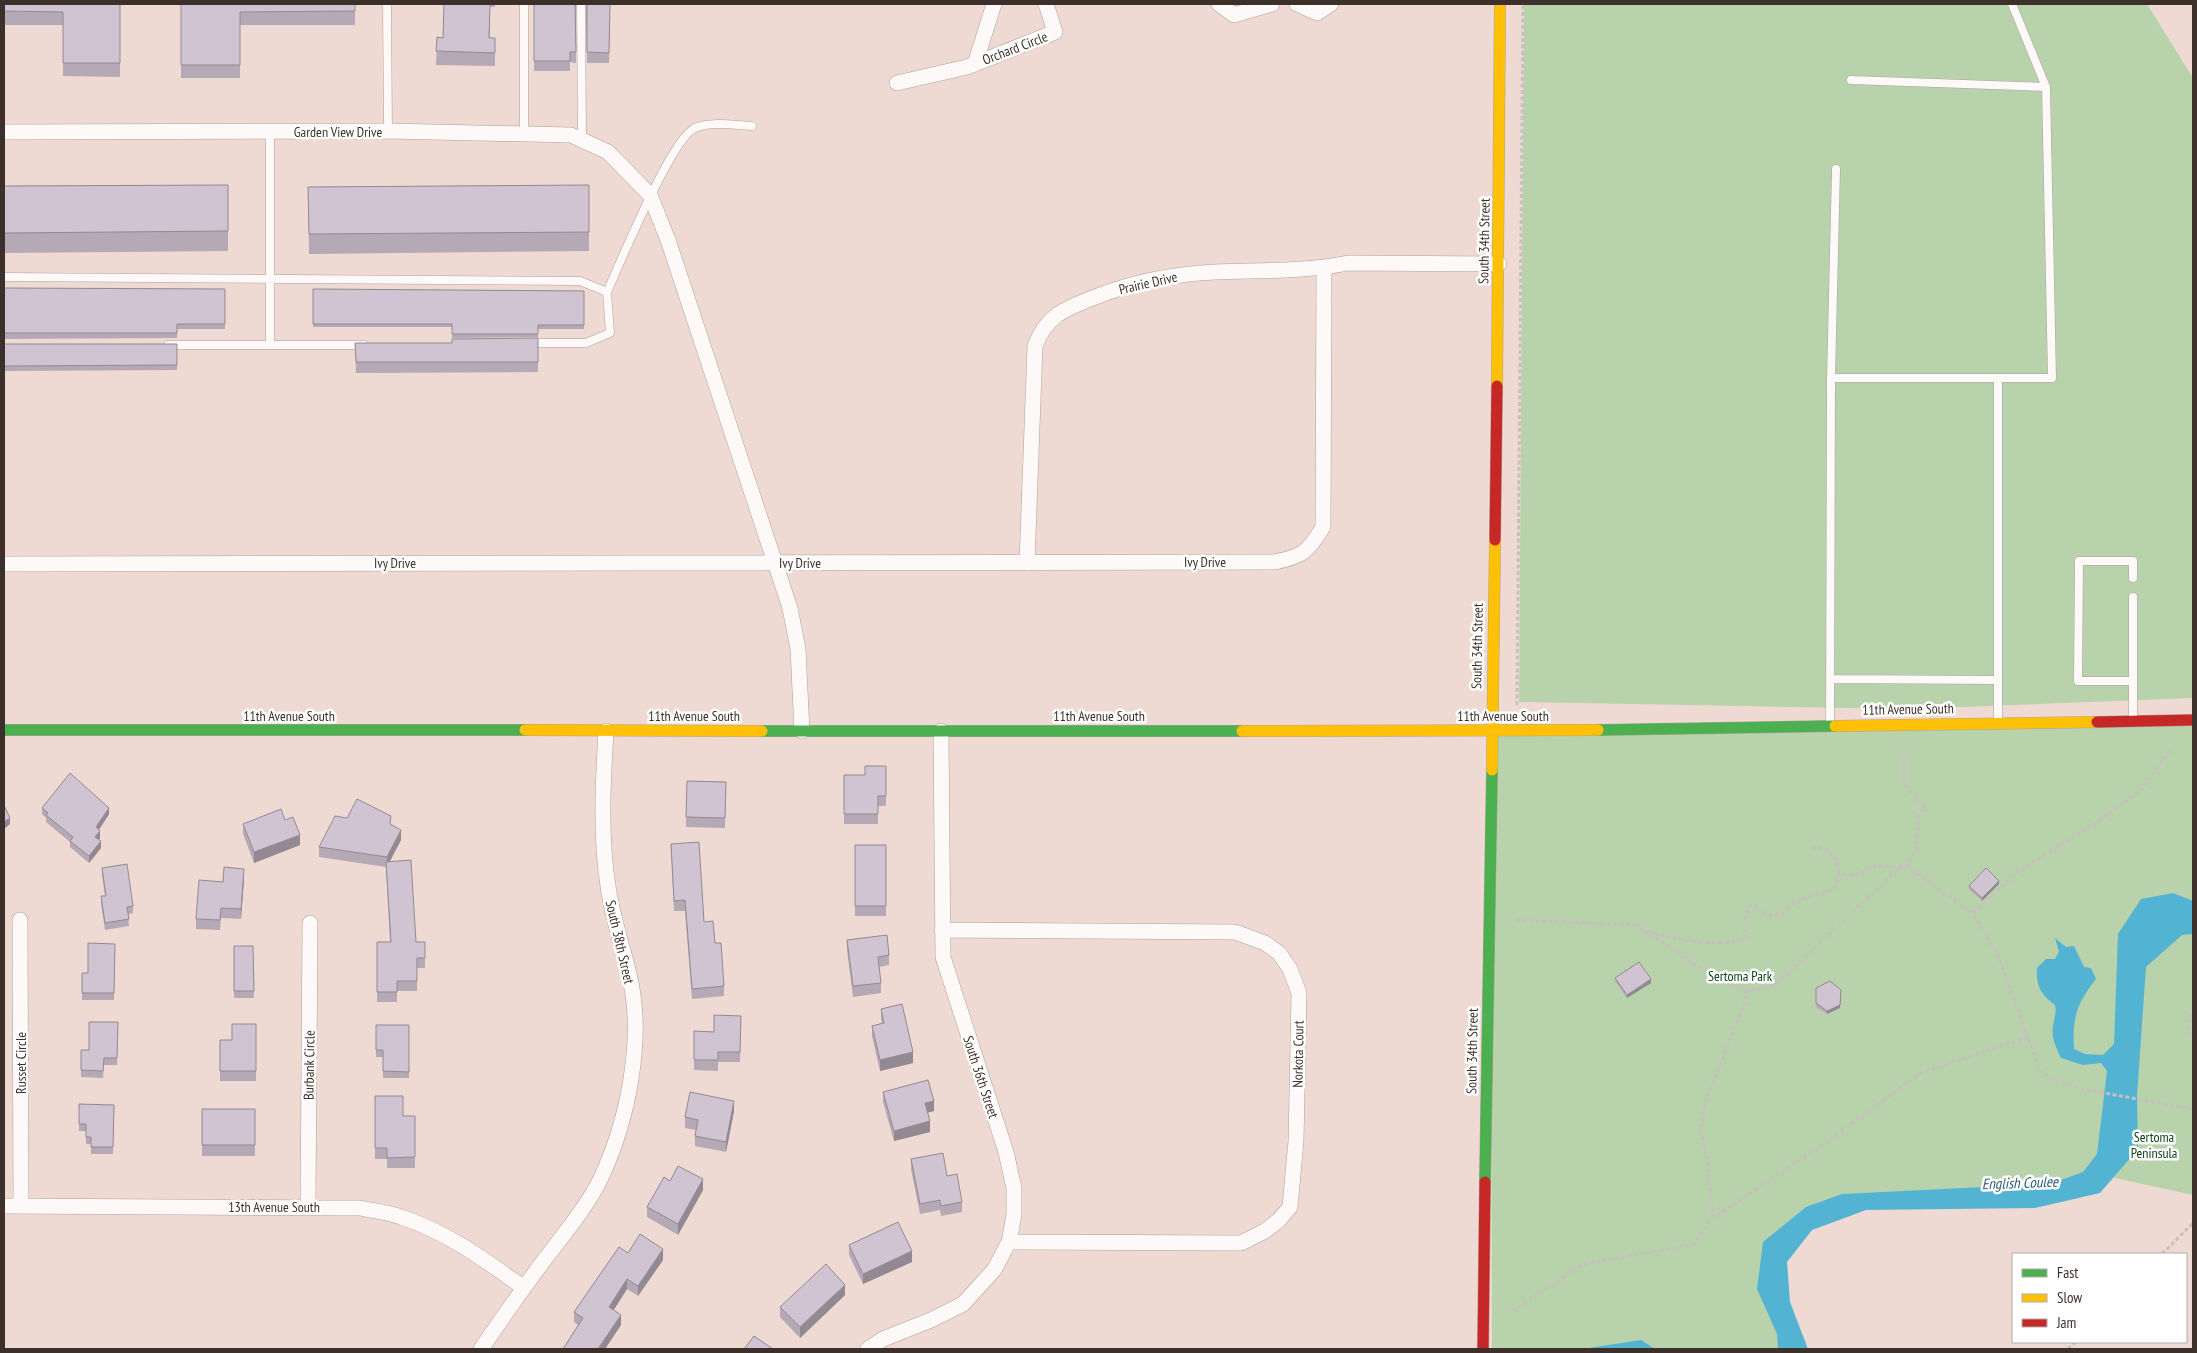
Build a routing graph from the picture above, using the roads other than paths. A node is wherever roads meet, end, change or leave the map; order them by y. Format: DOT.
graph roads {
  1 [pos="387,4"];
  2 [pos="524,4"];
  3 [pos="581,4"];
  4 [pos="994,4"];
  5 [pos="1046,4"];
  6 [pos="1219,4"];
  7 [pos="1272,4"];
  8 [pos="1296,4"];
  9 [pos="1331,4"];
  10 [pos="1500,4"];
  11 [pos="2012,4"];
  12 [pos="975,64"];
  13 [pos="1851,80"];
  14 [pos="897,84"];
  15 [pos="2046,87"];
  16 [pos="752,126"];
  17 [pos="388,131"];
  18 [pos="4,132"];
  19 [pos="270,132"];
  20 [pos="524,134"];
  21 [pos="582,140"];
  22 [pos="1836,169"];
  23 [pos="650,195"];
  24 [pos="1499,264"];
  25 [pos="1324,268"];
  26 [pos="4,277"];
  27 [pos="270,279"];
  28 [pos="606,292"];
  29 [pos="517,343"];
  30 [pos="368,344"];
  31 [pos="161,345"];
  32 [pos="270,345"];
  33 [pos="1831,378"];
  34 [pos="1998,378"];
  35 [pos="774,563"];
  36 [pos="1027,563"];
  37 [pos="4,564"];
  38 [pos="2133,578"];
  39 [pos="2133,597"];
  40 [pos="1830,679"];
  41 [pos="1998,680"];
  42 [pos="2133,681"];
  43 [pos="2193,720"];
  44 [pos="2133,721"];
  45 [pos="1998,723"];
  46 [pos="1830,726"];
  47 [pos="4,730"];
  48 [pos="606,731"];
  49 [pos="802,731"];
  50 [pos="941,731"];
  51 [pos="1490,732"];
  52 [pos="20,920"];
  53 [pos="310,923"];
  54 [pos="942,930"];
  55 [pos="4,1206"];
  56 [pos="21,1206"];
  57 [pos="308,1207"];
  58 [pos="1009,1242"];
  59 [pos="524,1288"];
  60 [pos="481,1349"];
  61 [pos="868,1349"];
  62 [pos="1483,1349"];
  1 -- 17 [label="lane"];
  2 -- 20 [label="lane"];
  3 -- 21 [label="lane"];
  4 -- 12 [label="street, Orchard Circle"];
  5 -- 12 [label="street, Orchard Circle"];
  6 -- 7 [label="street"];
  8 -- 9 [label="street"];
  10 -- 24 [label="street, South 34th Street"];
  11 -- 15 [label="lane"];
  12 -- 14 [label="street, Orchard Circle"];
  13 -- 15 [label="lane"];
  15 -- 34 [label="lane"];
  16 -- 23 [label="lane"];
  17 -- 19 [label="street, Garden View Drive"];
  17 -- 20 [label="street, Garden View Drive"];
  18 -- 19 [label="street, Garden View Drive"];
  19 -- 27 [label="lane"];
  20 -- 21 [label="street, Garden View Drive"];
  21 -- 23 [label="street, Garden View Drive"];
  22 -- 33 [label="lane"];
  23 -- 28 [label="lane"];
  23 -- 35 [label="street"];
  24 -- 25 [label="street, Prairie Drive"];
  24 -- 51 [label="street, South 34th Street"];
  25 -- 36 [label="street, Prairie Drive"];
  25 -- 36 [label="street, Ivy Drive"];
  26 -- 27 [label="lane"];
  27 -- 28 [label="lane"];
  27 -- 32 [label="lane"];
  28 -- 29 [label="lane"];
  30 -- 32 [label="lane"];
  31 -- 32 [label="lane"];
  33 -- 34 [label="lane"];
  33 -- 40 [label="lane"];
  34 -- 41 [label="lane"];
  35 -- 36 [label="street, Ivy Drive"];
  35 -- 37 [label="street, Ivy Drive"];
  35 -- 49 [label="street"];
  38 -- 42 [label="lane"];
  39 -- 42 [label="lane"];
  40 -- 41 [label="lane"];
  40 -- 46 [label="lane"];
  41 -- 45 [label="lane"];
  42 -- 44 [label="lane"];
  43 -- 44 [label="street, 11th Avenue South"];
  44 -- 45 [label="street, 11th Avenue South"];
  45 -- 46 [label="street, 11th Avenue South"];
  46 -- 51 [label="street, 11th Avenue South"];
  47 -- 48 [label="street, 11th Avenue South"];
  48 -- 49 [label="street, 11th Avenue South"];
  48 -- 59 [label="street, South 38th Street"];
  49 -- 50 [label="street, 11th Avenue South"];
  50 -- 51 [label="street, 11th Avenue South"];
  50 -- 54 [label="street, South 36th Street"];
  51 -- 62 [label="street, South 34th Street"];
  52 -- 56 [label="street, Russet Circle"];
  53 -- 57 [label="street, Burbank Circle"];
  54 -- 58 [label="street, South 36th Street"];
  54 -- 58 [label="street, Norkota Court"];
  55 -- 56 [label="street, 13th Avenue South"];
  56 -- 57 [label="street, 13th Avenue South"];
  57 -- 59 [label="street, 13th Avenue South"];
  58 -- 61 [label="street, South 36th Street"];
  59 -- 60 [label="street, South 38th Street"];
}
